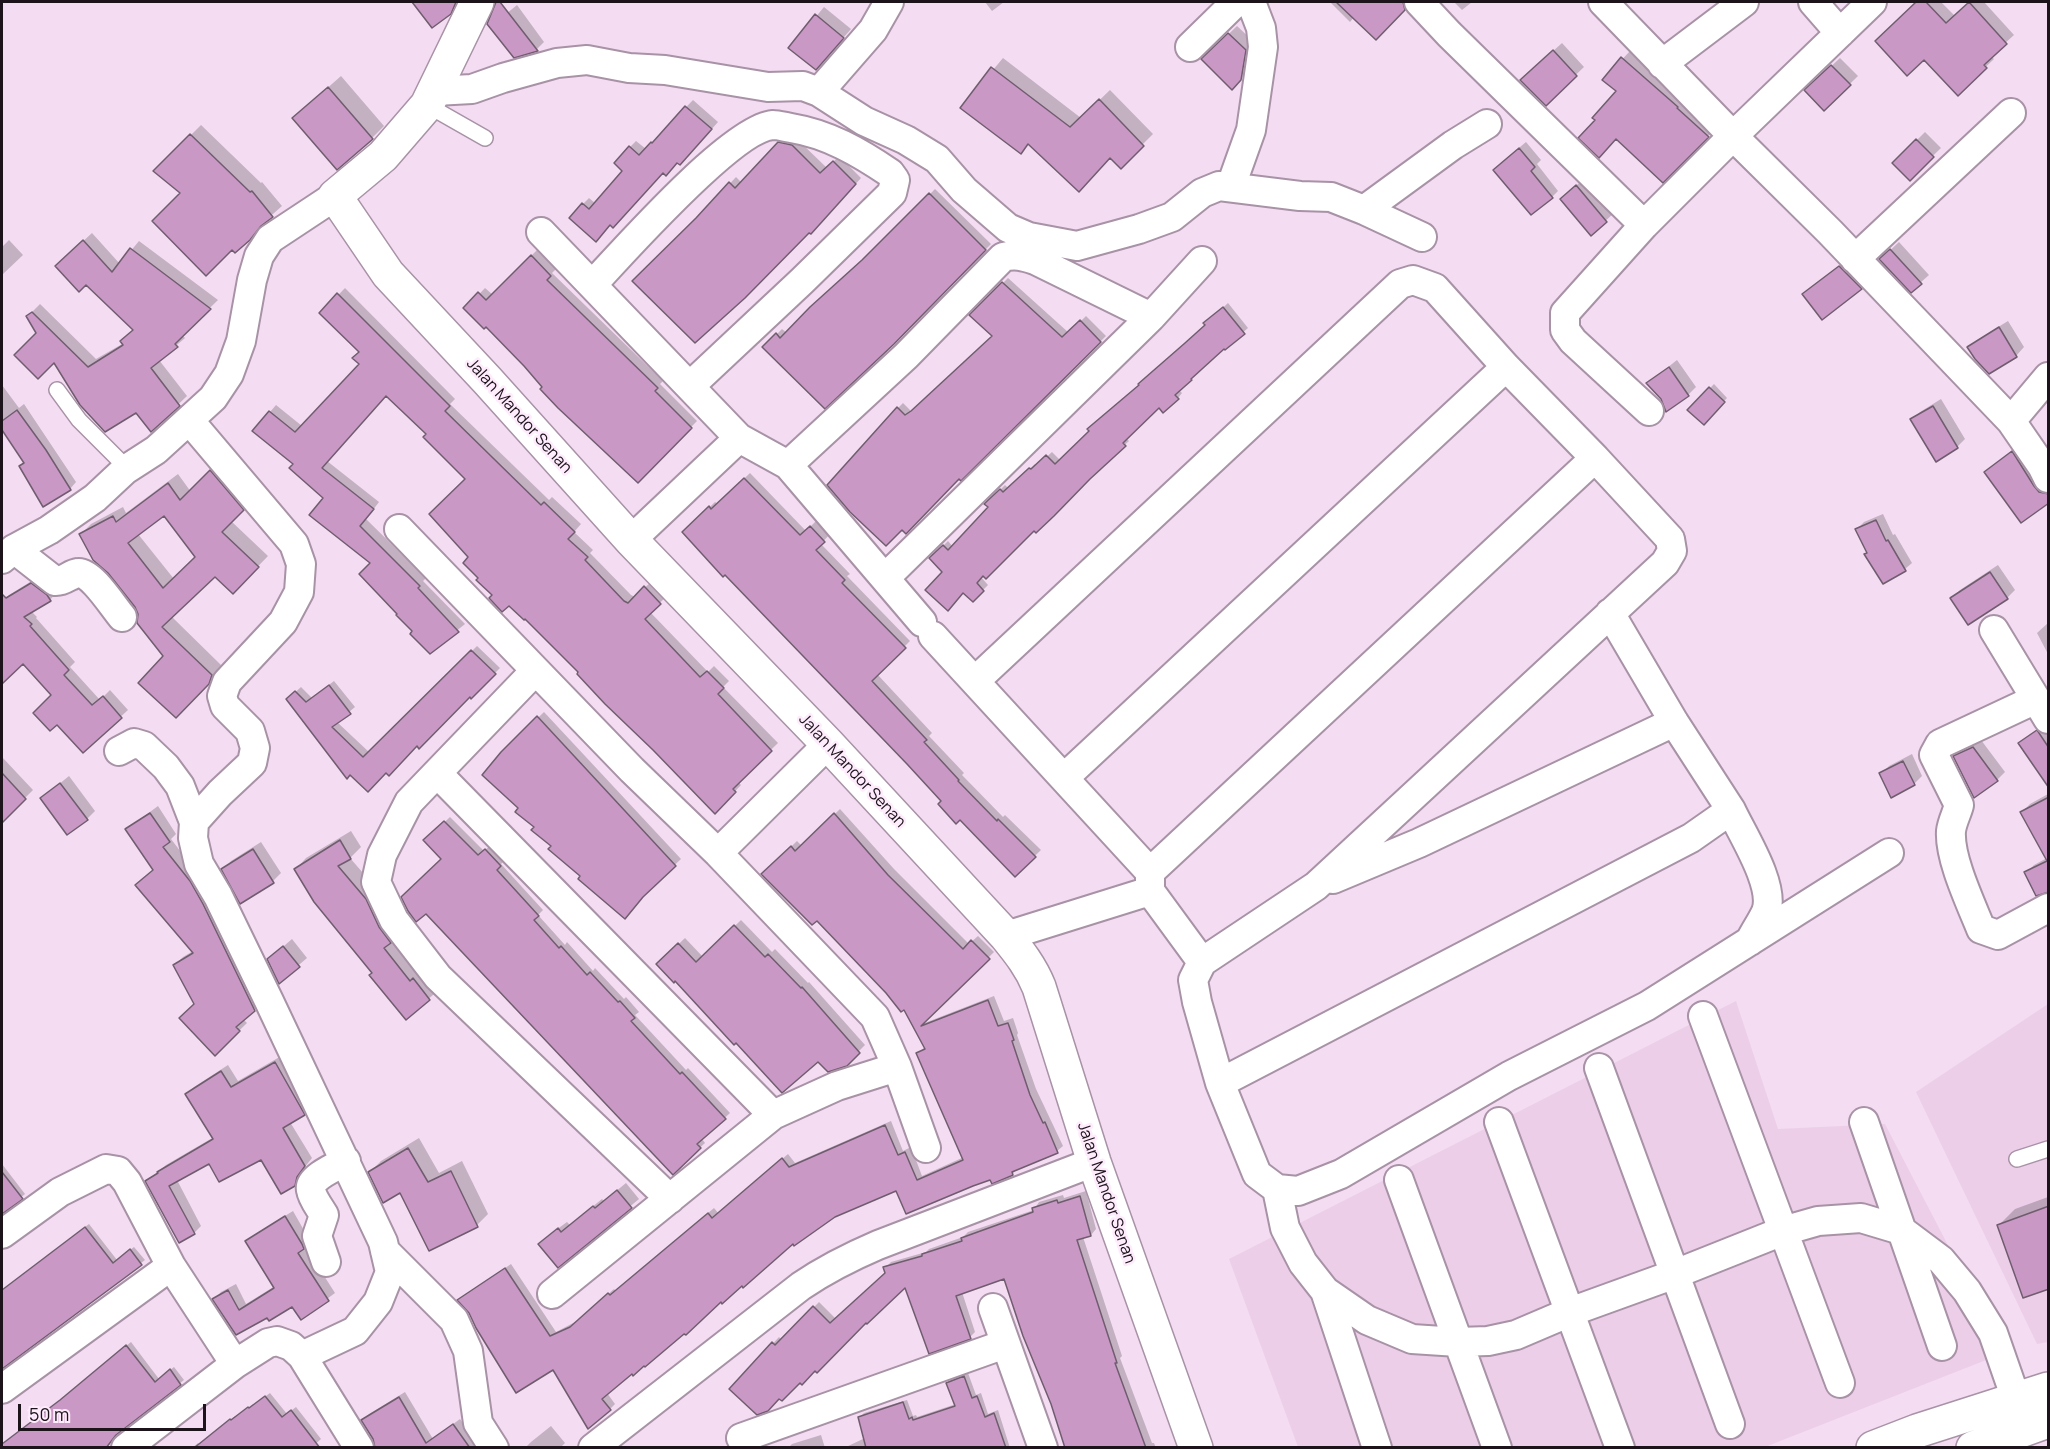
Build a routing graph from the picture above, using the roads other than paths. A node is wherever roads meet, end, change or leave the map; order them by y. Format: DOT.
graph roads {
  1 [pos="477,2"];
  2 [pos="889,2"];
  3 [pos="1236,2"];
  4 [pos="1251,2"];
  5 [pos="1419,2"];
  6 [pos="1603,2"];
  7 [pos="1744,2"];
  8 [pos="1813,2"];
  9 [pos="1872,2"];
  10 [pos="1840,33"];
  11 [pos="1190,47"];
  12 [pos="1662,64"];
  13 [pos="819,92"];
  14 [pos="431,98"];
  15 [pos="2011,113"];
  16 [pos="1487,124"];
  17 [pos="1732,136"];
  18 [pos="485,138"];
  19 [pos="1231,186"];
  20 [pos="335,196"];
  21 [pos="1364,210"];
  22 [pos="1644,225"];
  23 [pos="541,232"];
  24 [pos="1422,237"];
  25 [pos="1855,259"];
  26 [pos="1202,261"];
  27 [pos="592,285"];
  28 [pos="1151,317"];
  29 [pos="1506,367"];
  30 [pos="2049,377"];
  31 [pos="690,386"];
  32 [pos="57,390"];
  33 [pos="1649,411"];
  34 [pos="189,420"];
  35 [pos="2011,421"];
  36 [pos="739,438"];
  37 [pos="1594,458"];
  38 [pos="788,465"];
  39 [pos="125,470"];
  40 [pos="2049,478"];
  41 [pos="399,529"];
  42 [pos="631,540"];
  43 [pos="8,554"];
  44 [pos="885,578"];
  45 [pos="1610,613"];
  46 [pos="122,618"];
  47 [pos="1994,630"];
  48 [pos="535,671"];
  49 [pos="975,681"];
  50 [pos="2042,709"];
  51 [pos="1674,722"];
  52 [pos="828,744"];
  53 [pos="119,751"];
  54 [pos="437,773"];
  55 [pos="1065,777"];
  56 [pos="1731,810"];
  57 [pos="194,822"];
  58 [pos="718,853"];
  59 [pos="1889,854"];
  60 [pos="1150,881"];
  61 [pos="1316,885"];
  62 [pos="2049,908"];
  63 [pos="1006,936"];
  64 [pos="1750,941"];
  65 [pos="1202,962"];
  66 [pos="1703,1016"];
  67 [pos="897,1067"];
  68 [pos="1599,1068"];
  69 [pos="1220,1083"];
  70 [pos="773,1115"];
  71 [pos="1499,1122"];
  72 [pos="1864,1122"];
  73 [pos="926,1148"];
  74 [pos="2049,1149"];
  75 [pos="2017,1159"];
  76 [pos="346,1161"];
  77 [pos="1094,1162"];
  78 [pos="1399,1179"];
  79 [pos="1277,1189"];
  80 [pos="670,1199"];
  81 [pos="1783,1230"];
  82 [pos="1901,1230"];
  83 [pos="2,1234"];
  84 [pos="385,1251"];
  85 [pos="326,1262"];
  86 [pos="171,1266"];
  87 [pos="1675,1274"];
  88 [pos="1325,1291"];
  89 [pos="552,1293"];
  90 [pos="993,1308"];
  91 [pos="1570,1312"];
  92 [pos="1458,1342"];
  93 [pos="1005,1344"];
  94 [pos="1941,1346"];
  95 [pos="302,1356"];
  96 [pos="235,1364"];
  97 [pos="1840,1383"];
  98 [pos="2,1389"];
  99 [pos="2049,1389"];
  100 [pos="2016,1399"];
  101 [pos="2049,1420"];
  102 [pos="1730,1424"];
  103 [pos="741,1438"];
  104 [pos="126,1448"];
  105 [pos="359,1448"];
  106 [pos="494,1448"];
  107 [pos="593,1448"];
  108 [pos="1043,1448"];
  109 [pos="1196,1448"];
  110 [pos="1377,1448"];
  111 [pos="1497,1448"];
  112 [pos="1620,1448"];
  113 [pos="1873,1448"];
  114 [pos="1973,1448"];
  1 -- 14 [label="street"];
  2 -- 13 [label="street"];
  3 -- 11 [label="street"];
  4 -- 19 [label="street"];
  5 -- 22 [label="street"];
  6 -- 12 [label="street"];
  7 -- 12 [label="street"];
  8 -- 10 [label="street"];
  9 -- 10 [label="street"];
  10 -- 17 [label="street"];
  12 -- 17 [label="street"];
  13 -- 14 [label="street"];
  13 -- 19 [label="street"];
  14 -- 18 [label="lane"];
  14 -- 20 [label="street"];
  15 -- 25 [label="street"];
  16 -- 21 [label="street"];
  17 -- 22 [label="street"];
  17 -- 25 [label="street"];
  19 -- 21 [label="street"];
  20 -- 34 [label="street"];
  20 -- 42 [label="street, Jalan Mandor Senan"];
  21 -- 24 [label="street"];
  22 -- 33 [label="street"];
  23 -- 27 [label="street"];
  25 -- 35 [label="street"];
  26 -- 28 [label="street"];
  27 -- 31 [label="street"];
  27 -- 31 [label="street"];
  28 -- 38 [label="street"];
  28 -- 44 [label="street"];
  29 -- 37 [label="street"];
  29 -- 49 [label="street"];
  29 -- 55 [label="street"];
  30 -- 35 [label="street"];
  31 -- 36 [label="street"];
  32 -- 39 [label="lane"];
  34 -- 39 [label="street"];
  34 -- 57 [label="street"];
  35 -- 40 [label="street"];
  36 -- 38 [label="street"];
  36 -- 42 [label="street"];
  37 -- 45 [label="street"];
  37 -- 60 [label="street"];
  38 -- 44 [label="street"];
  39 -- 43 [label="street"];
  41 -- 48 [label="street"];
  42 -- 52 [label="street, Jalan Mandor Senan"];
  43 -- 46 [label="street"];
  44 -- 49 [label="street"];
  45 -- 51 [label="street"];
  45 -- 61 [label="street"];
  47 -- 50 [label="street"];
  48 -- 54 [label="street"];
  48 -- 58 [label="street"];
  49 -- 55 [label="street"];
  50 -- 62 [label="street"];
  51 -- 56 [label="street"];
  51 -- 61 [label="street"];
  52 -- 58 [label="street"];
  52 -- 63 [label="street, Jalan Mandor Senan"];
  53 -- 57 [label="street"];
  54 -- 70 [label="street"];
  54 -- 80 [label="street"];
  55 -- 60 [label="street"];
  56 -- 64 [label="street"];
  56 -- 69 [label="street"];
  57 -- 76 [label="street"];
  58 -- 67 [label="street"];
  59 -- 64 [label="street"];
  60 -- 63 [label="street"];
  60 -- 65 [label="street"];
  61 -- 65 [label="street"];
  63 -- 77 [label="street, Jalan Mandor Senan"];
  64 -- 79 [label="street"];
  65 -- 69 [label="street"];
  66 -- 81 [label="street"];
  67 -- 70 [label="street"];
  67 -- 73 [label="street"];
  68 -- 87 [label="street"];
  69 -- 79 [label="street"];
  70 -- 80 [label="street"];
  71 -- 91 [label="street"];
  72 -- 82 [label="street"];
  74 -- 75 [label="lane"];
  76 -- 84 [label="street"];
  76 -- 85 [label="street"];
  77 -- 107 [label="street"];
  77 -- 109 [label="street, Jalan Mandor Senan"];
  78 -- 92 [label="street"];
  79 -- 88 [label="street"];
  80 -- 89 [label="street"];
  81 -- 82 [label="street"];
  81 -- 87 [label="street"];
  81 -- 97 [label="street"];
  82 -- 94 [label="street"];
  82 -- 100 [label="street"];
  83 -- 86 [label="street"];
  84 -- 95 [label="street"];
  84 -- 106 [label="street"];
  86 -- 96 [label="street"];
  86 -- 98 [label="street"];
  87 -- 91 [label="street"];
  87 -- 102 [label="street"];
  88 -- 92 [label="street"];
  88 -- 110 [label="street"];
  90 -- 93 [label="street"];
  91 -- 92 [label="street"];
  91 -- 112 [label="street"];
  92 -- 111 [label="street"];
  93 -- 103 [label="street"];
  93 -- 108 [label="street"];
  95 -- 96 [label="street"];
  95 -- 105 [label="street"];
  96 -- 104 [label="street"];
  99 -- 100 [label="street"];
  100 -- 113 [label="street"];
  101 -- 114 [label="street"];
}
